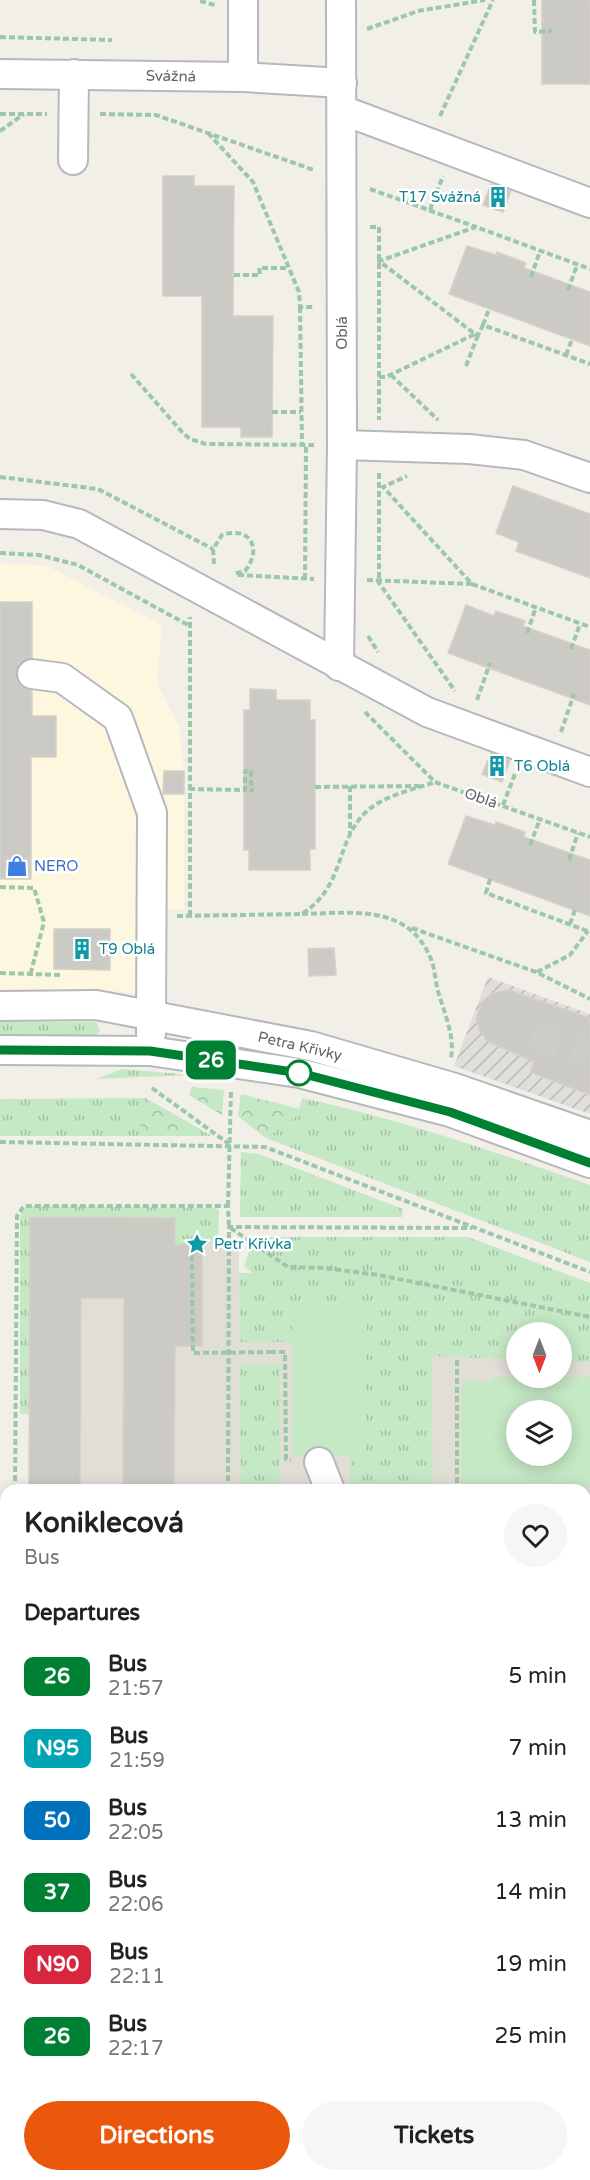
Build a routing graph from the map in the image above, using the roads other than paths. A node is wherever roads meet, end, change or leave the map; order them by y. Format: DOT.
graph roads {
  1 [pos="341,0"];
  2 [pos="233,5"];
  3 [pos="0,74"];
  4 [pos="74,74"];
  5 [pos="243,77"];
  6 [pos="342,96"];
  7 [pos="73,160"];
  8 [pos="590,203"];
  9 [pos="329,445"];
  10 [pos="590,478"];
  11 [pos="0,514"];
  12 [pos="339,666"];
  13 [pos="32,674"];
  14 [pos="590,772"];
  15 [pos="0,1006"];
  16 [pos="151,1014"];
  17 [pos="0,1050"];
  18 [pos="150,1051"];
  19 [pos="590,1135"];
  20 [pos="590,1163"];
  21 [pos="319,1462"];
  22 [pos="328,1484"];
  1 -- 6 [label="street, Oblá"];
  2 -- 5 [label="street"];
  3 -- 4 [label="street, Svážná"];
  4 -- 5 [label="street, Svážná"];
  4 -- 7 [label="street"];
  5 -- 6 [label="street, Svážná"];
  6 -- 8 [label="street, Svážná"];
  6 -- 9 [label="street, Oblá"];
  9 -- 10 [label="street"];
  9 -- 12 [label="street, Oblá"];
  11 -- 12 [label="street"];
  12 -- 14 [label="street"];
  13 -- 16 [label="street"];
  15 -- 16 [label="street, Petra Křivky"];
  16 -- 18 [label="street"];
  16 -- 19 [label="street, Petra Křivky"];
  17 -- 18 [label="street, Petra Křivky"];
  18 -- 20 [label="street, Petra Křivky"];
  21 -- 22 [label="street"];
}
